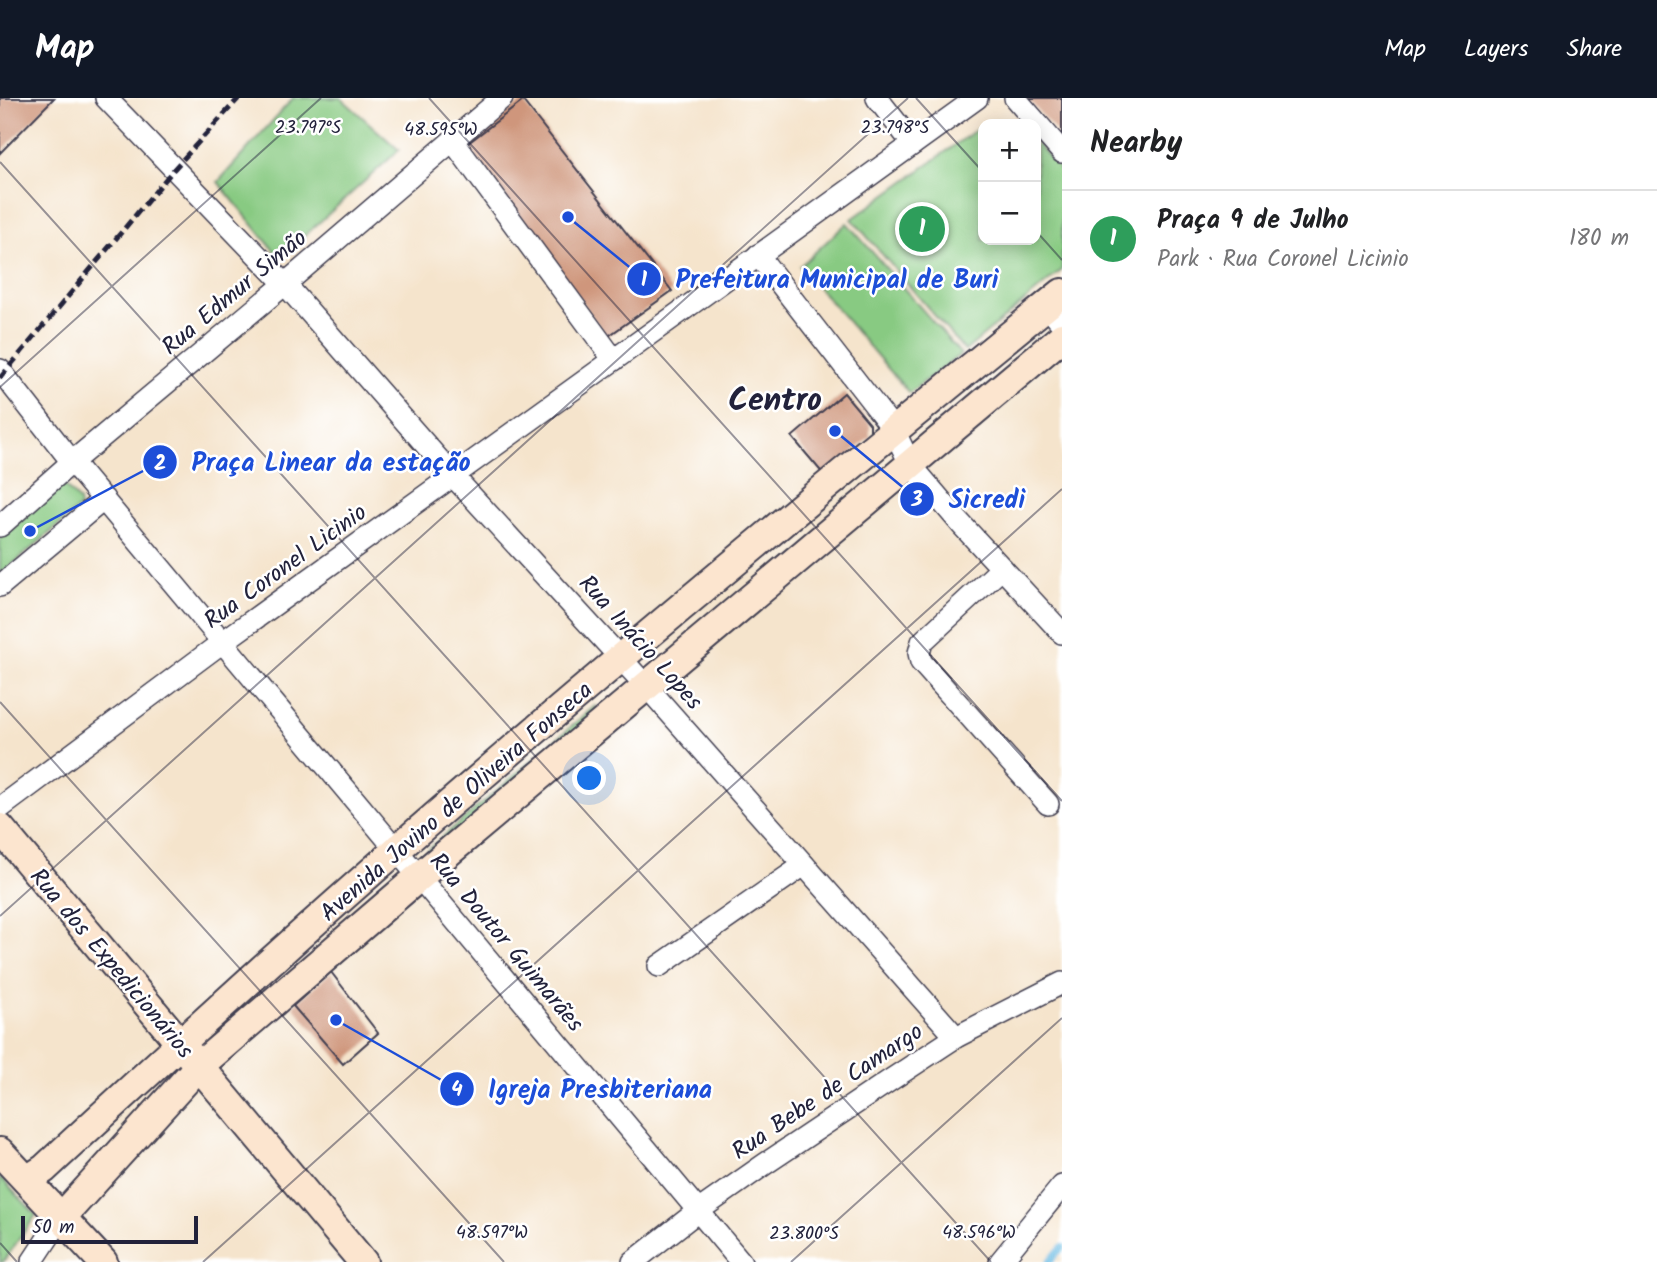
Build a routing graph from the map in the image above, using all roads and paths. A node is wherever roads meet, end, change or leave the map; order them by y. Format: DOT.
graph roads {
  1 [pos="106,98"];
  2 [pos="502,98"];
  3 [pos="877,98"];
  4 [pos="977,98"];
  5 [pos="1016,98"];
  6 [pos="453,141"];
  7 [pos="913,144"];
  8 [pos="1062,152"];
  9 [pos="758,255"];
  10 [pos="285,284"];
  11 [pos="1057,308"];
  12 [pos="1062,337"];
  13 [pos="614,360"];
  14 [pos="0,370"];
  15 [pos="894,430"];
  16 [pos="72,462"];
  17 [pos="910,464"];
  18 [pos="454,477"];
  19 [pos="104,499"];
  20 [pos="804,505"];
  21 [pos="0,526"];
  22 [pos="828,533"];
  23 [pos="1002,568"];
  24 [pos="0,586"];
  25 [pos="1062,633"];
  26 [pos="224,641"];
  27 [pos="621,659"];
  28 [pos="647,687"];
  29 [pos="1048,804"];
  30 [pos="0,808"];
  31 [pos="0,828"];
  32 [pos="396,850"];
  33 [pos="804,865"];
  34 [pos="419,877"];
  35 [pos="659,966"];
  36 [pos="1062,983"];
  37 [pos="957,1037"];
  38 [pos="179,1043"];
  39 [pos="198,1066"];
  40 [pos="0,1152"];
  41 [pos="27,1180"];
  42 [pos="1062,1186"];
  43 [pos="698,1211"];
  44 [pos="61,1217"];
  45 [pos="32,1262"];
  46 [pos="103,1262"];
  47 [pos="363,1262"];
  48 [pos="633,1262"];
  49 [pos="741,1262"];
  50 [pos="1000,1262"];
  1 -- 10 [label="street, Rua Inácio Lopes"];
  2 -- 6 [label="street, Rua Edmur Simão"];
  3 -- 7 [label="street"];
  4 -- 7 [label="street, Rua Coronel Licinio"];
  5 -- 8 [label="street"];
  6 -- 10 [label="street, Rua Edmur Simão"];
  6 -- 13 [label="street"];
  7 -- 9 [label="street, Rua Coronel Licinio"];
  9 -- 13 [label="street, Rua Coronel Licinio"];
  9 -- 15 [label="street"];
  10 -- 16 [label="street, Rua Edmur Simão"];
  10 -- 18 [label="street, Rua Inácio Lopes"];
  11 -- 15 [label="main road, Avenida Jovino de Oliveira Fonseca"];
  12 -- 17 [label="main road, Avenida Jovino de Oliveira Fonseca"];
  13 -- 18 [label="street, Rua Coronel Licinio"];
  14 -- 16 [label="street, Rua Doutor Guimarães"];
  15 -- 17 [label="street"];
  15 -- 20 [label="main road, Avenida Jovino de Oliveira Fonseca"];
  16 -- 19 [label="street, Rua Doutor Guimarães"];
  16 -- 21 [label="street, Rua Edmur Simão"];
  17 -- 22 [label="main road, Avenida Jovino de Oliveira Fonseca"];
  17 -- 23 [label="street"];
  18 -- 26 [label="street, Rua Coronel Licinio"];
  18 -- 27 [label="street, Rua Inácio Lopes"];
  19 -- 24 [label="street"];
  19 -- 26 [label="street, Rua Doutor Guimarães"];
  20 -- 22 [label="main road"];
  20 -- 27 [label="main road, Avenida Jovino de Oliveira Fonseca"];
  22 -- 28 [label="main road, Avenida Jovino de Oliveira Fonseca"];
  23 -- 25 [label="street"];
  23 -- 29 [label="street"];
  26 -- 30 [label="street, Rua Coronel Licinio"];
  26 -- 32 [label="street, Rua Doutor Guimarães"];
  27 -- 28 [label="street, Rua Inácio Lopes"];
  27 -- 32 [label="main road, Avenida Jovino de Oliveira Fonseca"];
  28 -- 33 [label="street, Rua Inácio Lopes"];
  28 -- 34 [label="main road, Avenida Jovino de Oliveira Fonseca"];
  31 -- 38 [label="main road, Rua dos Expedicionários"];
  32 -- 34 [label="street, Rua Doutor Guimarães"];
  32 -- 38 [label="main road, Avenida Jovino de Oliveira Fonseca"];
  33 -- 35 [label="street"];
  33 -- 37 [label="street, Rua Inácio Lopes"];
  34 -- 39 [label="main road, Avenida Jovino de Oliveira Fonseca"];
  34 -- 43 [label="street, Rua Doutor Guimarães"];
  36 -- 37 [label="street, Rua Bebe de Camargo"];
  37 -- 43 [label="street, Rua Bebe de Camargo"];
  38 -- 39 [label="main road, Rua dos Expedicionários"];
  38 -- 41 [label="main road, Avenida Jovino de Oliveira Fonseca"];
  39 -- 44 [label="main road, Avenida Jovino de Oliveira Fonseca"];
  39 -- 47 [label="main road, Rua dos Expedicionários"];
  40 -- 41 [label="main road"];
  41 -- 44 [label="main road"];
  42 -- 50 [label="street"];
  43 -- 48 [label="street, Rua Bebe de Camargo"];
  43 -- 49 [label="street, Rua Doutor Guimarães"];
  44 -- 45 [label="street"];
  44 -- 46 [label="main road"];
}
